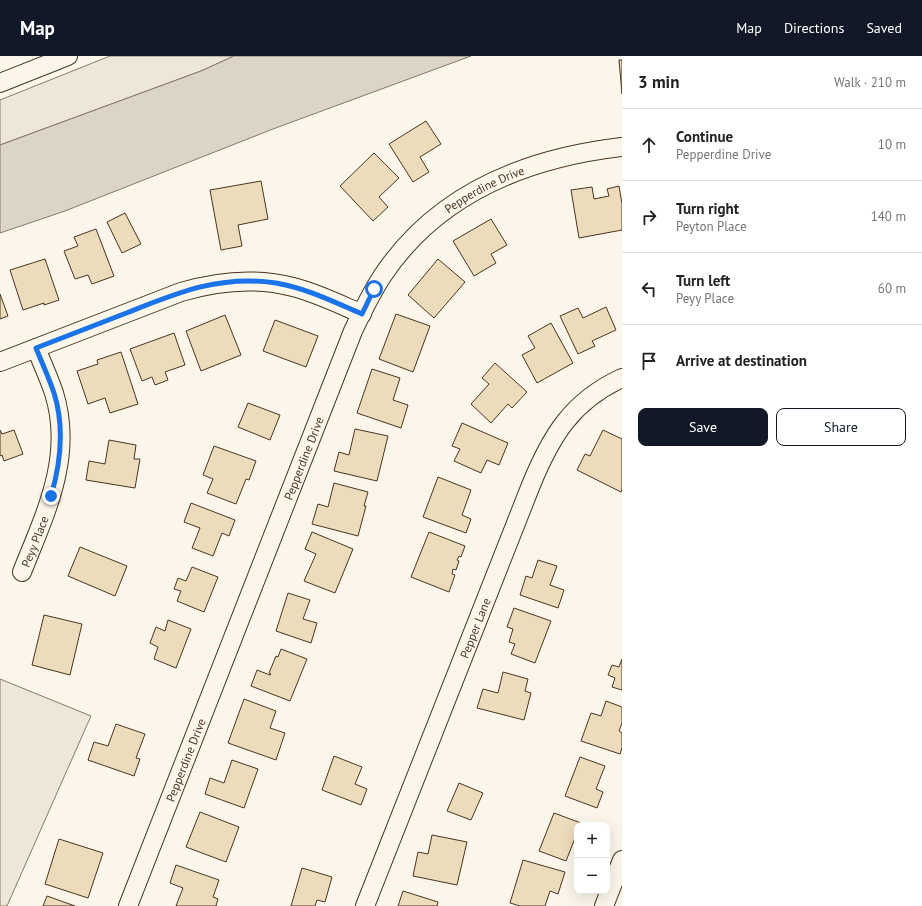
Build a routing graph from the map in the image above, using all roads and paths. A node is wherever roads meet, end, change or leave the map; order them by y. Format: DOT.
graph roads {
  1 [pos="68,56"];
  2 [pos="0,83"];
  3 [pos="622,148"];
  4 [pos="362,314"];
  5 [pos="36,348"];
  6 [pos="0,362"];
  7 [pos="622,378"];
  8 [pos="22,572"];
  9 [pos="622,860"];
  10 [pos="128,906"];
  11 [pos="366,906"];
  12 [pos="604,906"];
  1 -- 2 [label="street"];
  3 -- 4 [label="street, Pepperdine Drive"];
  4 -- 5 [label="street"];
  4 -- 10 [label="street, Pepperdine Drive"];
  5 -- 6 [label="street"];
  5 -- 8 [label="street, Peyy Place"];
  7 -- 11 [label="street, Pepper Lane"];
  9 -- 12 [label="street"];
}
